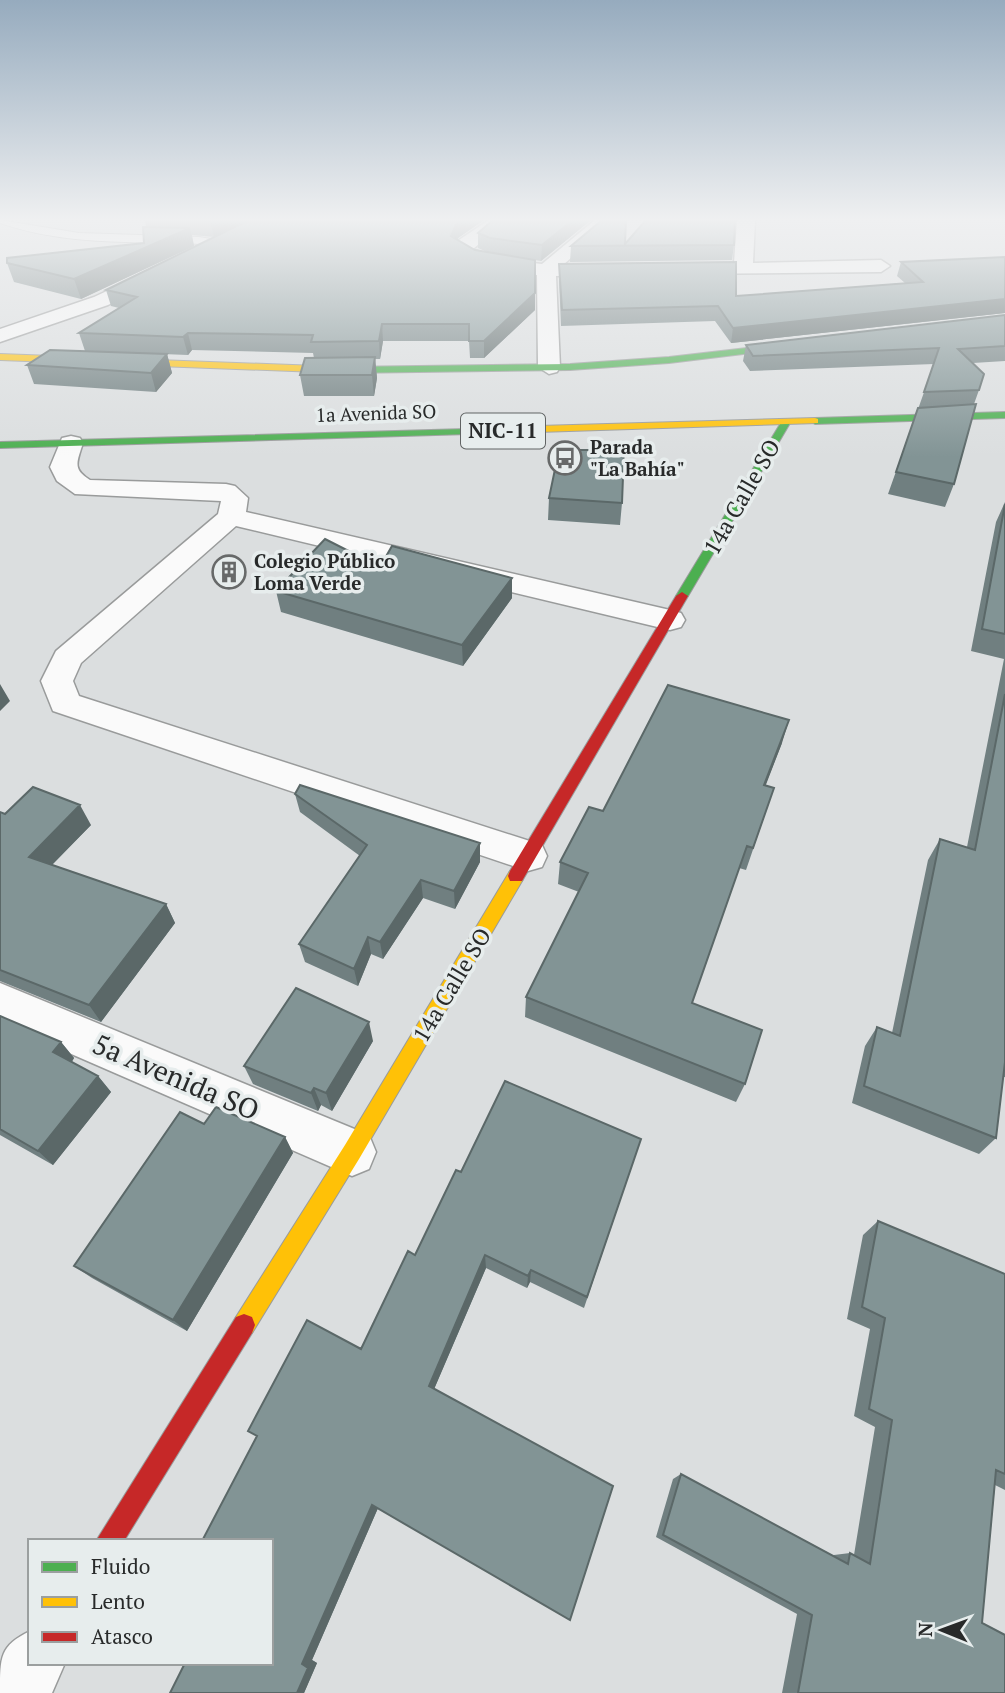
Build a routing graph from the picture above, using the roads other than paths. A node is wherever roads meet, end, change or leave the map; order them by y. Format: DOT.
graph roads {
  1 [pos="105,299"];
  2 [pos="547,299"];
  3 [pos="0,336"];
  4 [pos="819,342"];
  5 [pos="0,357"];
  6 [pos="549,367"];
  7 [pos="1005,415"];
  8 [pos="785,423"];
  9 [pos="71,443"];
  10 [pos="0,444"];
  11 [pos="231,517"];
  12 [pos="670,620"];
  13 [pos="528,856"];
  14 [pos="0,1002"];
  15 [pos="352,1152"];
  16 [pos="109,1539"];
  17 [pos="31,1665"];
  18 [pos="13,1693"];
  1 -- 3 [label="street"];
  2 -- 6 [label="street"];
  4 -- 6 [label="main road"];
  5 -- 6 [label="main road"];
  7 -- 8 [label="main road, 1a Avenida SO / NIC-11"];
  8 -- 9 [label="main road, 1a Avenida SO / NIC-11"];
  8 -- 12 [label="main road, 14a Calle SO"];
  9 -- 10 [label="main road, 1a Avenida SO / NIC-11"];
  9 -- 11 [label="street"];
  11 -- 12 [label="street"];
  11 -- 13 [label="street"];
  12 -- 13 [label="main road, 14a Calle SO"];
  13 -- 15 [label="main road, 14a Calle SO"];
  14 -- 15 [label="street, 5a Avenida SO"];
  15 -- 16 [label="main road, 14a Calle SO"];
  17 -- 18 [label="street"];
}
